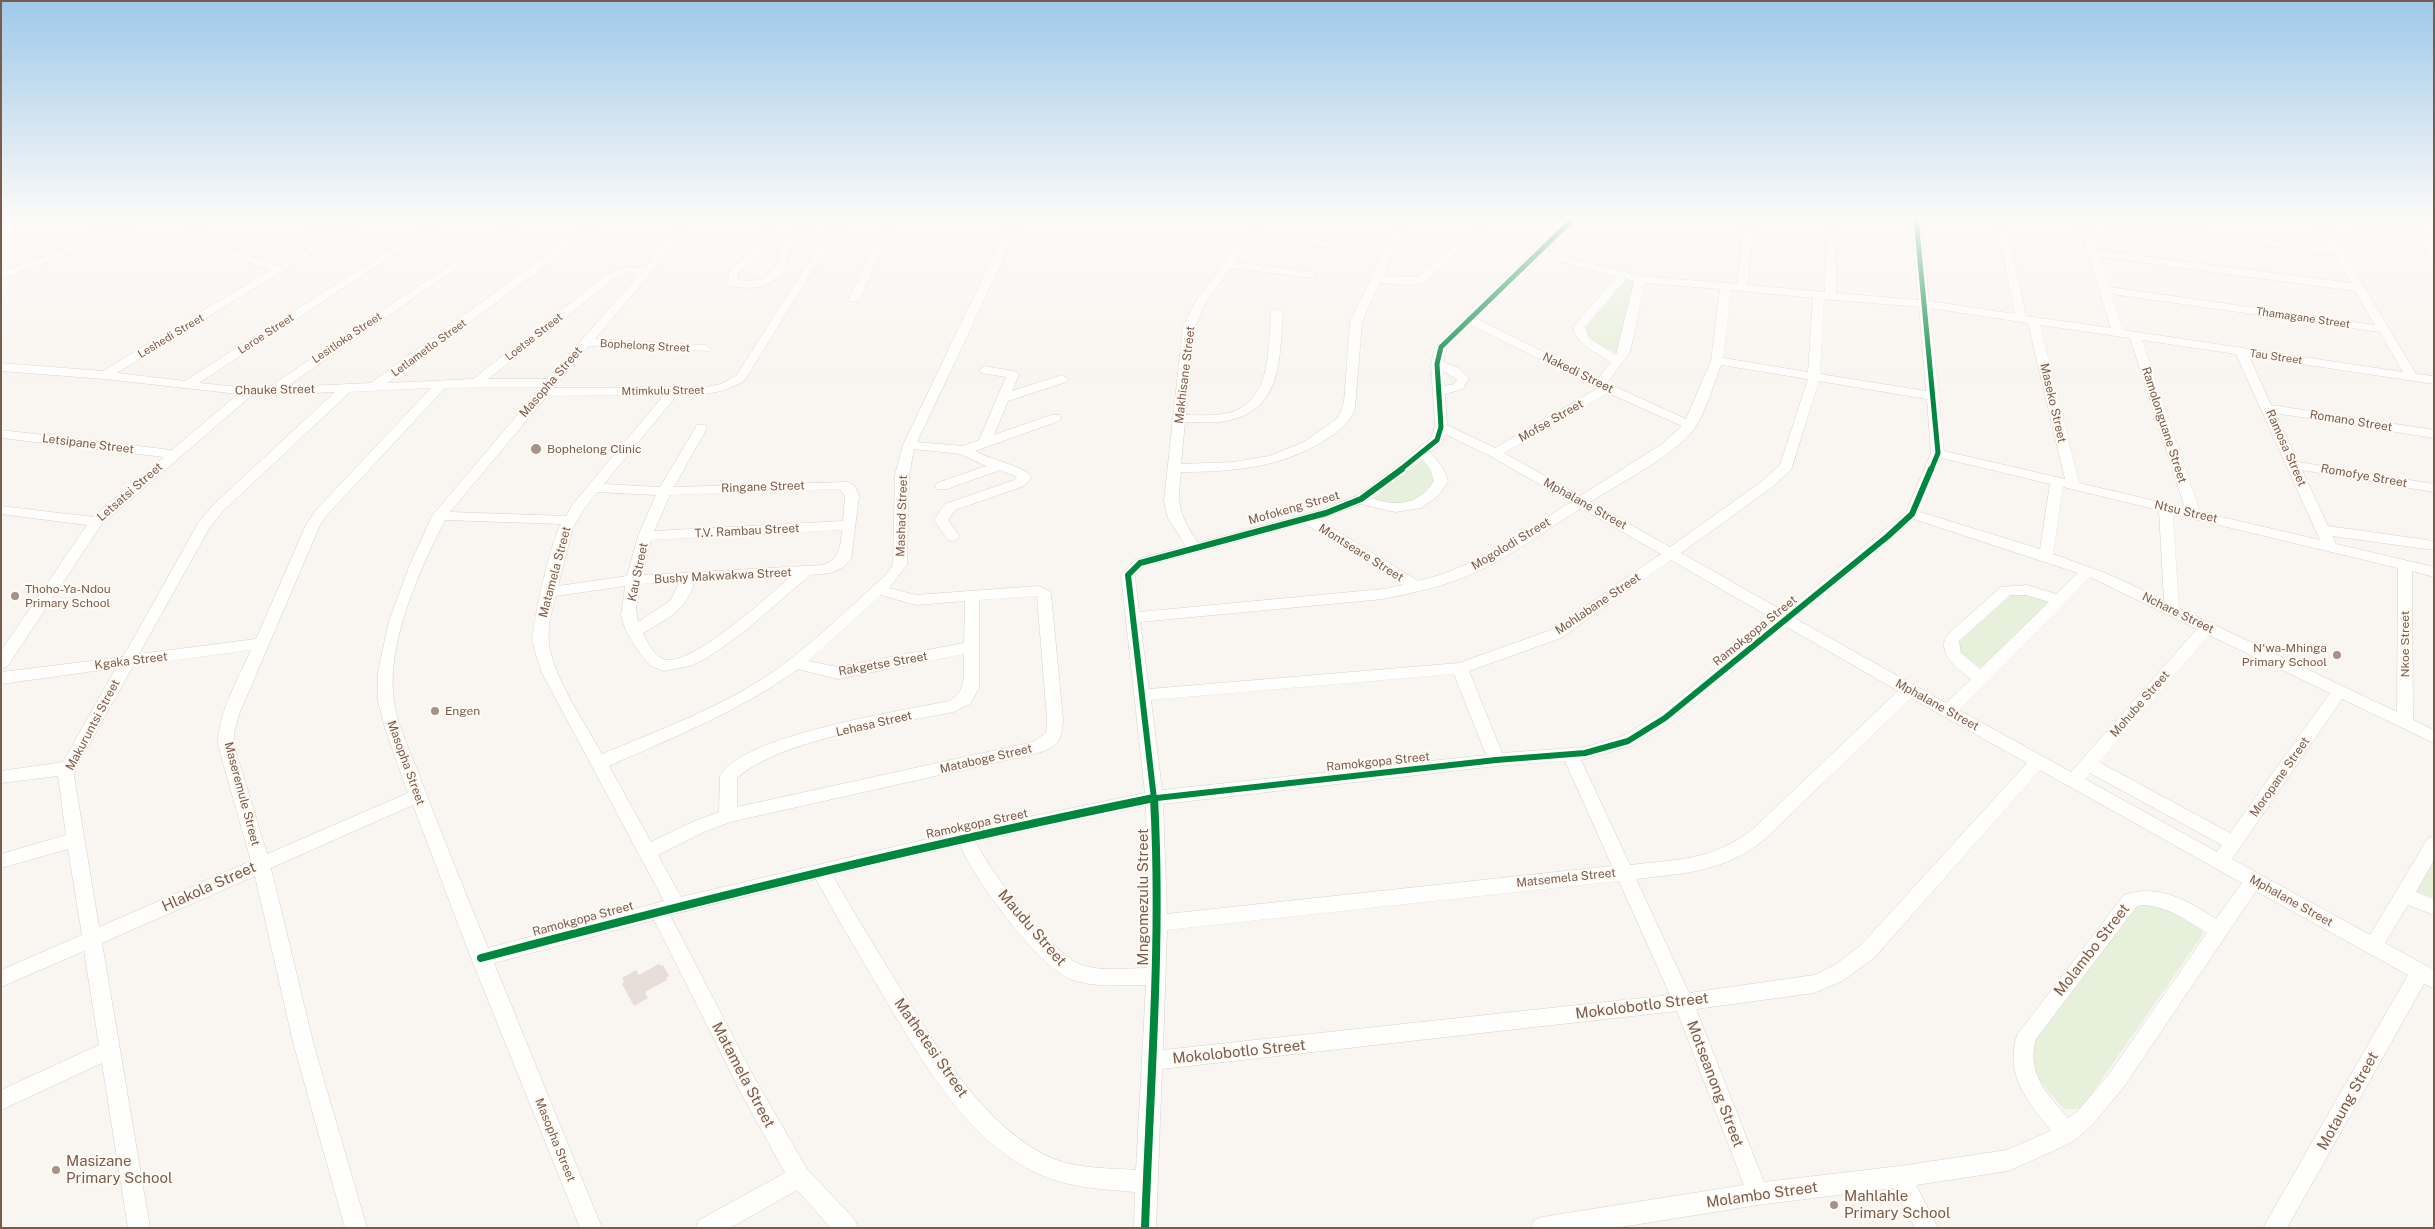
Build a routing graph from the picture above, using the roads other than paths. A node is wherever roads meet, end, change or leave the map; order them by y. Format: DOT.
graph roads {
  1 [pos="270,275"];
  2 [pos="356,275"];
  3 [pos="440,275"];
  4 [pos="527,275"];
  5 [pos="614,275"];
  6 [pos="643,275"];
  7 [pos="732,275"];
  8 [pos="773,275"];
  9 [pos="805,275"];
  10 [pos="865,275"];
  11 [pos="989,275"];
  12 [pos="1220,275"];
  13 [pos="1426,275"];
  14 [pos="1514,275"];
  15 [pos="1743,275"];
  16 [pos="1827,275"];
  17 [pos="1921,275"];
  18 [pos="2015,275"];
  19 [pos="2100,275"];
  20 [pos="2264,275"];
  21 [pos="2353,275"];
  22 [pos="1623,276"];
  23 [pos="1377,278"];
  24 [pos="1640,278"];
  25 [pos="1726,287"];
  26 [pos="1742,288"];
  27 [pos="2361,288"];
  28 [pos="2105,290"];
  29 [pos="1825,295"];
  30 [pos="854,299"];
  31 [pos="1924,304"];
  32 [pos="1277,312"];
  33 [pos="1468,319"];
  34 [pos="2027,319"];
  35 [pos="2382,329"];
  36 [pos="2118,333"];
  37 [pos="2135,336"];
  38 [pos="585,342"];
  39 [pos="706,349"];
  40 [pos="2241,352"];
  41 [pos="1618,361"];
  42 [pos="1717,361"];
  43 [pos="1437,364"];
  44 [pos="1,367"];
  45 [pos="985,370"];
  46 [pos="105,375"];
  47 [pos="2412,377"];
  48 [pos="1814,378"];
  49 [pos="1062,379"];
  50 [pos="2434,380"];
  51 [pos="476,383"];
  52 [pos="187,385"];
  53 [pos="441,385"];
  54 [pos="1603,386"];
  55 [pos="374,387"];
  56 [pos="546,387"];
  57 [pos="346,389"];
  58 [pos="248,392"];
  59 [pos="270,392"];
  60 [pos="673,392"];
  61 [pos="1438,392"];
  62 [pos="1934,396"];
  63 [pos="1004,398"];
  64 [pos="2268,408"];
  65 [pos="1055,418"];
  66 [pos="1178,419"];
  67 [pos="1689,425"];
  68 [pos="1441,427"];
  69 [pos="701,428"];
  70 [pos="1,434"];
  71 [pos="2434,434"];
  72 [pos="984,444"];
  73 [pos="910,445"];
  74 [pos="964,450"];
  75 [pos="1424,452"];
  76 [pos="1495,453"];
  77 [pos="1938,453"];
  78 [pos="174,454"];
  79 [pos="2294,465"];
  80 [pos="1000,466"];
  81 [pos="1174,468"];
  82 [pos="2057,482"];
  83 [pos="942,486"];
  84 [pos="2072,486"];
  85 [pos="594,488"];
  86 [pos="2434,488"];
  87 [pos="663,491"];
  88 [pos="1361,499"];
  89 [pos="1581,502"];
  90 [pos="2166,508"];
  91 [pos="1,510"];
  92 [pos="1912,514"];
  93 [pos="2194,514"];
  94 [pos="439,516"];
  95 [pos="1306,518"];
  96 [pos="569,520"];
  97 [pos="96,522"];
  98 [pos="849,525"];
  99 [pos="2323,530"];
  100 [pos="645,536"];
  101 [pos="953,536"];
  102 [pos="2330,546"];
  103 [pos="2434,546"];
  104 [pos="1194,548"];
  105 [pos="1672,553"];
  106 [pos="2046,556"];
  107 [pos="837,565"];
  108 [pos="2405,565"];
  109 [pos="1132,569"];
  110 [pos="2088,571"];
  111 [pos="805,572"];
  112 [pos="2434,572"];
  113 [pos="688,578"];
  114 [pos="634,580"];
  115 [pos="1417,587"];
  116 [pos="880,590"];
  117 [pos="548,592"];
  118 [pos="972,597"];
  119 [pos="2060,600"];
  120 [pos="2172,609"];
  121 [pos="1133,618"];
  122 [pos="1787,618"];
  123 [pos="2207,627"];
  124 [pos="634,631"];
  125 [pos="260,644"];
  126 [pos="971,648"];
  127 [pos="126,662"];
  128 [pos="796,662"];
  129 [pos="1,663"];
  130 [pos="1460,668"];
  131 [pos="1,678"];
  132 [pos="1982,679"];
  133 [pos="1909,690"];
  134 [pos="2339,692"];
  135 [pos="1144,695"];
  136 [pos="1948,712"];
  137 [pos="2404,723"];
  138 [pos="2434,736"];
  139 [pos="1571,755"];
  140 [pos="1496,760"];
  141 [pos="2038,762"];
  142 [pos="599,763"];
  143 [pos="2088,764"];
  144 [pos="68,768"];
  145 [pos="1,777"];
  146 [pos="2073,781"];
  147 [pos="418,796"];
  148 [pos="1154,798"];
  149 [pos="728,816"];
  150 [pos="965,837"];
  151 [pos="77,840"];
  152 [pos="2434,842"];
  153 [pos="2233,843"];
  154 [pos="647,852"];
  155 [pos="1,861"];
  156 [pos="2220,862"];
  157 [pos="261,864"];
  158 [pos="821,871"];
  159 [pos="1625,872"];
  160 [pos="2253,881"];
  161 [pos="2404,895"];
  162 [pos="2434,907"];
  163 [pos="667,908"];
  164 [pos="1158,923"];
  165 [pos="2218,930"];
  166 [pos="94,938"];
  167 [pos="2372,946"];
  168 [pos="481,958"];
  169 [pos="1156,976"];
  170 [pos="2427,977"];
  171 [pos="1,979"];
  172 [pos="1683,1002"];
  173 [pos="111,1049"];
  174 [pos="1152,1061"];
  175 [pos="1,1100"];
  176 [pos="2066,1133"];
  177 [pos="799,1177"];
  178 [pos="1900,1177"];
  179 [pos="1146,1182"];
  180 [pos="1758,1194"];
  181 [pos="1550,1227"];
  182 [pos="139,1228"];
  183 [pos="356,1228"];
  184 [pos="591,1228"];
  185 [pos="707,1228"];
  186 [pos="847,1228"];
  187 [pos="1145,1228"];
  188 [pos="1927,1228"];
  189 [pos="2274,1228"];
  1 -- 46 [label="street, Leshedi Street"];
  2 -- 52 [label="street, Leroe Street"];
  3 -- 59 [label="street, Lesitloka Street"];
  4 -- 55 [label="street, Letlametlo Street"];
  5 -- 51 [label="street, Loetse Street"];
  6 -- 38 [label="street, Masopha Street"];
  7 -- 8 [label="street"];
  9 -- 60 [label="street, Mtimkulu Street"];
  10 -- 30 [label="street"];
  11 -- 73 [label="street, Mashad Street"];
  12 -- 66 [label="street, Makhisane Street"];
  13 -- 23 [label="street"];
  14 -- 33 [label="street"];
  15 -- 26 [label="street"];
  16 -- 29 [label="street, Mohlabane Street"];
  17 -- 31 [label="street, Ramokgopa Street"];
  18 -- 34 [label="street, Maseko Street"];
  19 -- 28 [label="street"];
  20 -- 27 [label="street"];
  21 -- 27 [label="street"];
  22 -- 24 [label="street, Tau Street"];
  22 -- 41 [label="street"];
  23 -- 81 [label="street"];
  24 -- 25 [label="street, Tau Street"];
  24 -- 41 [label="street, Mofse Street"];
  25 -- 26 [label="street, Tau Street"];
  25 -- 42 [label="street, Mogolodi Street"];
  26 -- 29 [label="street, Tau Street"];
  27 -- 35 [label="street"];
  28 -- 35 [label="street, Thamagane Street"];
  28 -- 36 [label="street"];
  29 -- 31 [label="street, Tau Street"];
  29 -- 48 [label="street, Mohlabane Street"];
  31 -- 34 [label="street, Tau Street"];
  31 -- 62 [label="street, Ramokgopa Street"];
  32 -- 66 [label="street"];
  33 -- 43 [label="street"];
  33 -- 54 [label="street, Nakedi Street"];
  34 -- 36 [label="street, Tau Street"];
  34 -- 84 [label="street, Maseko Street"];
  35 -- 47 [label="street"];
  36 -- 37 [label="street, Tau Street"];
  37 -- 40 [label="street, Tau Street"];
  37 -- 93 [label="street, Ramolonguane Street"];
  38 -- 39 [label="street, Bophelong Street"];
  38 -- 56 [label="street, Masopha Street"];
  40 -- 47 [label="street, Tau Street"];
  40 -- 64 [label="street, Ramosa Street"];
  41 -- 54 [label="street, Mofse Street"];
  42 -- 48 [label="street"];
  42 -- 67 [label="street, Mogolodi Street"];
  43 -- 61 [label="street"];
  43 -- 61 [label="street"];
  44 -- 46 [label="street, Chauke Street"];
  45 -- 63 [label="street"];
  46 -- 52 [label="street, Chauke Street"];
  47 -- 50 [label="street, Tau Street"];
  48 -- 62 [label="street"];
  48 -- 105 [label="street, Mohlabane Street"];
  49 -- 63 [label="street"];
  51 -- 53 [label="street, Chauke Street"];
  51 -- 56 [label="street, Chauke Street"];
  52 -- 58 [label="street, Chauke Street"];
  53 -- 55 [label="street, Chauke Street"];
  53 -- 125 [label="street, Maseremule Street"];
  54 -- 67 [label="street, Nakedi Street"];
  54 -- 76 [label="street, Mofse Street"];
  55 -- 57 [label="street, Chauke Street"];
  56 -- 60 [label="street, Mtimkulu Street"];
  56 -- 94 [label="street, Masopha Street"];
  57 -- 59 [label="street, Chauke Street"];
  57 -- 127 [label="street, Makuruntsi Street"];
  58 -- 59 [label="street, Chauke Street"];
  58 -- 78 [label="street, Letsatsi Street"];
  60 -- 85 [label="street, Matamela Street"];
  61 -- 68 [label="street"];
  62 -- 77 [label="street, Ramokgopa Street"];
  63 -- 72 [label="street"];
  64 -- 71 [label="street, Romano Street"];
  64 -- 79 [label="street, Ramosa Street"];
  65 -- 72 [label="street"];
  66 -- 81 [label="street, Makhisane Street"];
  67 -- 89 [label="street, Mogolodi Street"];
  68 -- 75 [label="street, Mofokeng Street"];
  68 -- 76 [label="street, Mphalane Street"];
  69 -- 87 [label="street, Kau Street"];
  70 -- 78 [label="street, Letsipane Street"];
  72 -- 74 [label="street"];
  73 -- 74 [label="street"];
  73 -- 116 [label="street, Mashad Street"];
  74 -- 80 [label="street"];
  75 -- 88 [label="street, Mofokeng Street"];
  75 -- 88 [label="street"];
  76 -- 89 [label="street, Mphalane Street"];
  77 -- 82 [label="street, Ntsu Street"];
  77 -- 92 [label="street, Ramokgopa Street"];
  78 -- 97 [label="street, Letsatsi Street"];
  79 -- 86 [label="street, Romofye Street"];
  79 -- 99 [label="street, Ramosa Street"];
  80 -- 83 [label="street"];
  80 -- 101 [label="street"];
  81 -- 104 [label="street, Makhisane Street"];
  82 -- 84 [label="street, Ntsu Street"];
  82 -- 106 [label="street"];
  84 -- 90 [label="street, Ntsu Street"];
  85 -- 87 [label="street, Ringane Street"];
  85 -- 96 [label="street, Matamela Street"];
  87 -- 98 [label="street, Ringane Street"];
  87 -- 100 [label="street, Kau Street"];
  88 -- 95 [label="street, Mofokeng Street"];
  89 -- 105 [label="street, Mphalane Street"];
  89 -- 115 [label="street, Mogolodi Street"];
  90 -- 93 [label="street, Ntsu Street"];
  90 -- 120 [label="street"];
  91 -- 97 [label="street"];
  92 -- 106 [label="street, Nchare Street"];
  92 -- 122 [label="street, Ramokgopa Street"];
  93 -- 102 [label="street, Ntsu Street"];
  94 -- 96 [label="street"];
  94 -- 147 [label="street, Masopha Street"];
  95 -- 104 [label="street, Mofokeng Street"];
  95 -- 115 [label="street, Montseare Street"];
  96 -- 117 [label="street, Matamela Street"];
  97 -- 129 [label="street, Letsatsi Street"];
  98 -- 100 [label="street, T.V. Rambau Street"];
  98 -- 107 [label="street, Ringane Street"];
  99 -- 102 [label="street, Ramosa Street"];
  99 -- 103 [label="street"];
  100 -- 114 [label="street, Kau Street"];
  102 -- 108 [label="street, Ntsu Street"];
  104 -- 109 [label="street, Mofokeng Street"];
  105 -- 122 [label="street, Mphalane Street"];
  105 -- 130 [label="street, Mohlabane Street"];
  106 -- 110 [label="street, Nchare Street"];
  107 -- 111 [label="street, Bushy Makwakwa Street"];
  108 -- 112 [label="street, Ntsu Street"];
  108 -- 137 [label="street, Nkoe Street"];
  109 -- 121 [label="street, Mngomezulu Street"];
  110 -- 119 [label="street"];
  110 -- 120 [label="street, Nchare Street"];
  111 -- 113 [label="street, Bushy Makwakwa Street"];
  111 -- 124 [label="street, Kau Street"];
  113 -- 114 [label="street, Bushy Makwakwa Street"];
  113 -- 124 [label="street"];
  114 -- 117 [label="street, Bushy Makwakwa Street"];
  114 -- 124 [label="street, Kau Street"];
  115 -- 121 [label="street, Mogolodi Street"];
  116 -- 118 [label="street, Mataboge Street"];
  116 -- 128 [label="street, Mashad Street"];
  117 -- 142 [label="street, Matamela Street"];
  118 -- 126 [label="street, Lehasa Street"];
  118 -- 149 [label="street, Mataboge Street"];
  119 -- 132 [label="street"];
  119 -- 132 [label="street"];
  120 -- 123 [label="street, Nchare Street"];
  121 -- 135 [label="street, Mngomezulu Street"];
  122 -- 133 [label="street, Mphalane Street"];
  122 -- 139 [label="street, Ramokgopa Street"];
  123 -- 134 [label="street, Nchare Street"];
  123 -- 143 [label="street, Mohube Street"];
  125 -- 127 [label="street, Kgaka Street"];
  125 -- 157 [label="street, Maseremule Street"];
  126 -- 128 [label="street, Rakgetse Street"];
  126 -- 149 [label="street, Lehasa Street"];
  127 -- 131 [label="street, Kgaka Street"];
  127 -- 144 [label="street, Makuruntsi Street"];
  128 -- 142 [label="street, Mashad Street"];
  130 -- 135 [label="street, Mohlabane Street"];
  130 -- 140 [label="street"];
  132 -- 136 [label="street"];
  133 -- 136 [label="street, Mphalane Street"];
  133 -- 159 [label="street, Matsemela Street"];
  134 -- 137 [label="street, Nchare Street"];
  134 -- 153 [label="street, Moropane Street"];
  135 -- 148 [label="street, Mngomezulu Street"];
  136 -- 141 [label="street, Mphalane Street"];
  137 -- 138 [label="street, Nchare Street"];
  139 -- 140 [label="street, Ramokgopa Street"];
  139 -- 159 [label="street, Motseanong Street"];
  140 -- 148 [label="street, Ramokgopa Street"];
  141 -- 146 [label="street, Mphalane Street"];
  141 -- 172 [label="street, Mokolobotlo Street"];
  142 -- 154 [label="street, Matamela Street"];
  143 -- 146 [label="street, Mohube Street"];
  143 -- 153 [label="street"];
  144 -- 145 [label="street"];
  144 -- 151 [label="street, Makuruntsi Street"];
  146 -- 156 [label="street, Mphalane Street"];
  147 -- 157 [label="street, Hlakola Street"];
  147 -- 168 [label="street, Masopha Street"];
  148 -- 150 [label="street, Ramokgopa Street"];
  148 -- 164 [label="street, Mngomezulu Street"];
  149 -- 154 [label="street, Mataboge Street"];
  150 -- 158 [label="street, Ramokgopa Street"];
  150 -- 169 [label="street, Maudu Street"];
  151 -- 155 [label="street"];
  151 -- 166 [label="street, Makuruntsi Street"];
  152 -- 161 [label="street"];
  153 -- 156 [label="street, Moropane Street"];
  154 -- 163 [label="street, Matamela Street"];
  156 -- 160 [label="street, Mphalane Street"];
  157 -- 166 [label="street, Hlakola Street"];
  157 -- 183 [label="street, Maseremule Street"];
  158 -- 163 [label="street, Ramokgopa Street"];
  158 -- 179 [label="street, Mathetesi Street"];
  159 -- 164 [label="street, Matsemela Street"];
  159 -- 172 [label="street, Motseanong Street"];
  160 -- 165 [label="street, Molambo Street"];
  160 -- 167 [label="street, Mphalane Street"];
  161 -- 162 [label="street"];
  161 -- 167 [label="street"];
  163 -- 168 [label="street, Ramokgopa Street"];
  163 -- 177 [label="street, Matamela Street"];
  164 -- 169 [label="street, Mngomezulu Street"];
  165 -- 176 [label="street, Molambo Street"];
  165 -- 176 [label="street, Molambo Street"];
  166 -- 171 [label="street, Hlakola Street"];
  166 -- 173 [label="street, Makuruntsi Street"];
  167 -- 170 [label="street, Mphalane Street"];
  168 -- 184 [label="street, Masopha Street"];
  169 -- 174 [label="street, Mngomezulu Street"];
  170 -- 189 [label="street, Motaung Street"];
  172 -- 174 [label="street, Mokolobotlo Street"];
  172 -- 180 [label="street, Motseanong Street"];
  173 -- 175 [label="street"];
  173 -- 182 [label="street, Makuruntsi Street"];
  174 -- 179 [label="street, Mngomezulu Street"];
  176 -- 178 [label="street, Molambo Street"];
  177 -- 185 [label="street"];
  177 -- 186 [label="street, Matamela Street"];
  178 -- 180 [label="street, Molambo Street"];
  178 -- 188 [label="street"];
  179 -- 187 [label="street, Mngomezulu Street"];
  180 -- 181 [label="street, Molambo Street"];
}
